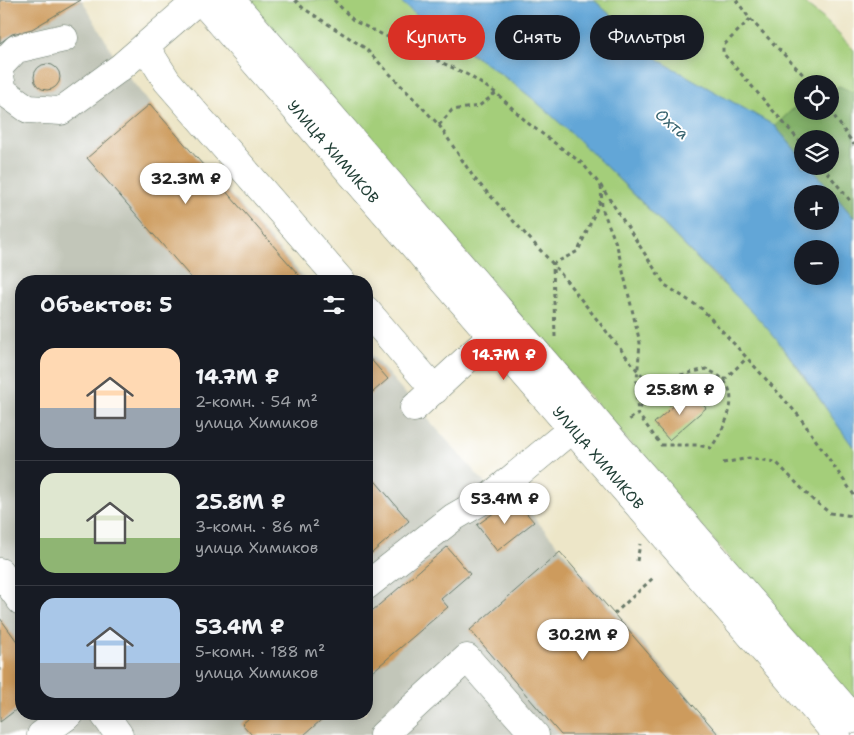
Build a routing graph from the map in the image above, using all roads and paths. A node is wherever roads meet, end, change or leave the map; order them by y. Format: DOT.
graph roads {
  1 [pos="199,0"];
  2 [pos="230,0"];
  3 [pos="295,0"];
  4 [pos="334,0"];
  5 [pos="736,0"];
  6 [pos="750,19"];
  7 [pos="64,38"];
  8 [pos="145,46"];
  9 [pos="0,66"];
  10 [pos="803,75"];
  11 [pos="0,77"];
  12 [pos="496,93"];
  13 [pos="837,120"];
  14 [pos="439,125"];
  15 [pos="794,135"];
  16 [pos="854,144"];
  17 [pos="829,175"];
  18 [pos="602,186"];
  19 [pos="601,198"];
  20 [pos="852,203"];
  21 [pos="553,264"];
  22 [pos="336,275"];
  23 [pos="373,318"];
  24 [pos="501,328"];
  25 [pos="554,343"];
  26 [pos="747,358"];
  27 [pos="637,370"];
  28 [pos="724,380"];
  29 [pos="653,386"];
  30 [pos="435,390"];
  31 [pos="673,406"];
  32 [pos="414,408"];
  33 [pos="638,414"];
  34 [pos="630,419"];
  35 [pos="573,428"];
  36 [pos="723,463"];
  37 [pos="854,495"];
  38 [pos="854,516"];
  39 [pos="0,572"];
  40 [pos="652,578"];
  41 [pos="373,581"];
  42 [pos="15,593"];
  43 [pos="614,614"];
  44 [pos="854,719"];
  45 [pos="62,720"];
  46 [pos="108,720"];
  47 [pos="42,735"];
  48 [pos="119,735"];
  49 [pos="383,735"];
  50 [pos="535,735"];
  51 [pos="837,735"];
  1 -- 8 [label="street"];
  1 -- 24 [label="street, УЛИЦА ХИМИКОВ"];
  2 -- 24 [label="street, УЛИЦА ХИМИКОВ"];
  3 -- 14 [label="path"];
  4 -- 12 [label="path"];
  5 -- 6 [label="path"];
  6 -- 10 [label="path"];
  6 -- 15 [label="path"];
  7 -- 9 [label="street"];
  8 -- 11 [label="street"];
  8 -- 22 [label="street"];
  12 -- 14 [label="path"];
  12 -- 18 [label="path"];
  13 -- 16 [label="path"];
  14 -- 21 [label="path"];
  17 -- 20 [label="path"];
  18 -- 19 [label="path"];
  18 -- 26 [label="path"];
  19 -- 21 [label="path"];
  19 -- 27 [label="path"];
  21 -- 25 [label="path"];
  21 -- 27 [label="path"];
  23 -- 30 [label="street"];
  24 -- 30 [label="street"];
  24 -- 35 [label="street, УЛИЦА ХИМИКОВ"];
  24 -- 44 [label="street, УЛИЦА ХИМИКОВ"];
  26 -- 28 [label="path"];
  26 -- 37 [label="path"];
  27 -- 29 [label="path"];
  27 -- 33 [label="path"];
  28 -- 29 [label="path"];
  28 -- 33 [label="path"];
  29 -- 31 [label="path"];
  29 -- 33 [label="path"];
  30 -- 32 [label="street"];
  33 -- 34 [label="path"];
  35 -- 41 [label="street"];
  35 -- 51 [label="street, УЛИЦА ХИМИКОВ"];
  36 -- 38 [label="path"];
  39 -- 42 [label="street"];
  40 -- 43 [label="path"];
  45 -- 47 [label="street"];
  46 -- 48 [label="street"];
  49 -- 50 [label="street"];
}
